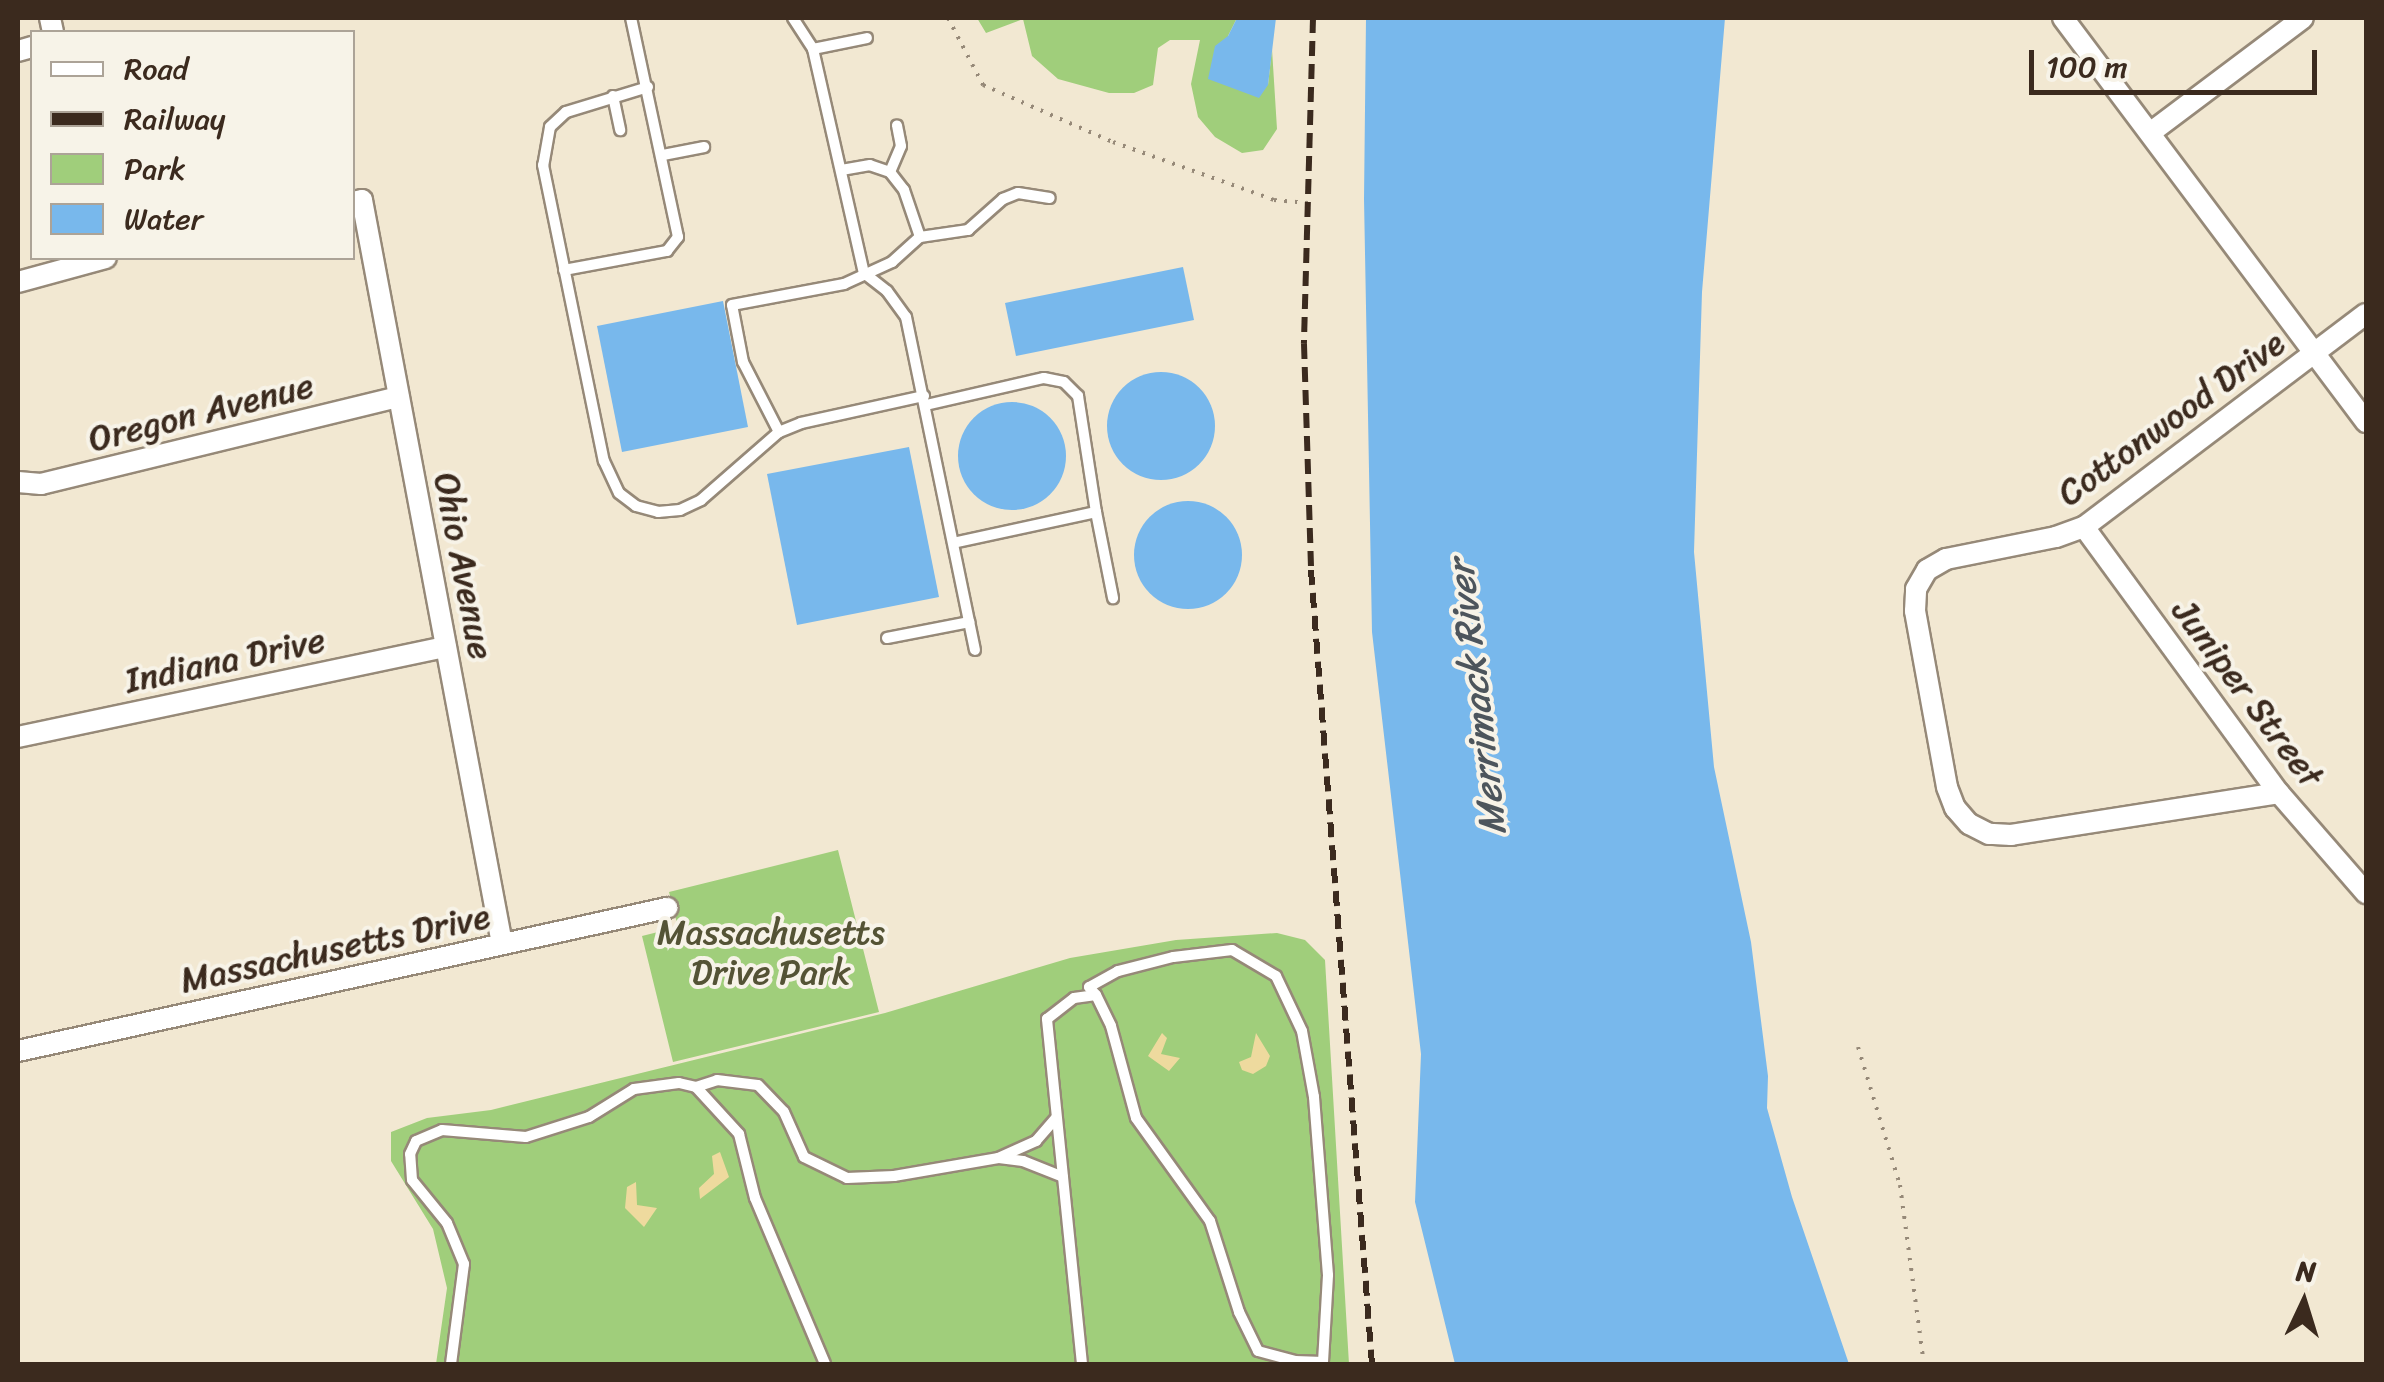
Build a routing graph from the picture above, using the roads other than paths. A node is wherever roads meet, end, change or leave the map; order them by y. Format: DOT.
graph roads {
  1 [pos="631,18"];
  2 [pos="793,18"];
  3 [pos="2063,18"];
  4 [pos="2303,18"];
  5 [pos="867,38"];
  6 [pos="813,49"];
  7 [pos="648,87"];
  8 [pos="613,96"];
  9 [pos="897,125"];
  10 [pos="620,130"];
  11 [pos="2150,133"];
  12 [pos="704,148"];
  13 [pos="663,155"];
  14 [pos="840,170"];
  15 [pos="890,172"];
  16 [pos="1050,198"];
  17 [pos="357,201"];
  18 [pos="920,237"];
  19 [pos="97,260"];
  20 [pos="564,270"];
  21 [pos="864,273"];
  22 [pos="18,282"];
  23 [pos="2366,314"];
  24 [pos="2315,354"];
  25 [pos="399,397"];
  26 [pos="926,401"];
  27 [pos="2366,422"];
  28 [pos="778,432"];
  29 [pos="18,482"];
  30 [pos="1096,512"];
  31 [pos="2084,527"];
  32 [pos="954,544"];
  33 [pos="1114,598"];
  34 [pos="969,622"];
  35 [pos="887,638"];
  36 [pos="446,647"];
  37 [pos="975,650"];
  38 [pos="18,737"];
  39 [pos="2279,793"];
  40 [pos="2366,893"];
  41 [pos="667,908"];
  42 [pos="502,944"];
  43 [pos="1096,995"];
  44 [pos="18,1051"];
  45 [pos="696,1087"];
  46 [pos="1056,1118"];
  47 [pos="998,1158"];
  48 [pos="1063,1177"];
  49 [pos="1324,1363"];
  50 [pos="451,1364"];
  51 [pos="825,1364"];
  52 [pos="1082,1364"];
  1 -- 7 [label="lane"];
  2 -- 6 [label="lane"];
  3 -- 11 [label="street"];
  4 -- 11 [label="street"];
  5 -- 6 [label="lane"];
  6 -- 14 [label="lane"];
  7 -- 8 [label="lane"];
  7 -- 13 [label="lane"];
  8 -- 10 [label="lane"];
  8 -- 20 [label="lane"];
  9 -- 15 [label="lane"];
  11 -- 24 [label="street"];
  12 -- 13 [label="lane"];
  13 -- 20 [label="lane"];
  14 -- 15 [label="lane"];
  14 -- 21 [label="lane"];
  15 -- 18 [label="lane"];
  16 -- 18 [label="lane"];
  17 -- 25 [label="street, Ohio Avenue"];
  18 -- 21 [label="lane"];
  19 -- 22 [label="street"];
  20 -- 28 [label="lane"];
  21 -- 26 [label="lane"];
  21 -- 28 [label="lane"];
  23 -- 24 [label="street, Cottonwood Drive"];
  24 -- 27 [label="street"];
  24 -- 31 [label="street, Cottonwood Drive"];
  25 -- 29 [label="street, Oregon Avenue"];
  25 -- 36 [label="street, Ohio Avenue"];
  26 -- 28 [label="lane"];
  26 -- 30 [label="lane"];
  26 -- 32 [label="lane"];
  30 -- 32 [label="lane"];
  30 -- 33 [label="lane"];
  31 -- 39 [label="street, Juniper Street"];
  31 -- 39 [label="street, Cottonwood Drive"];
  32 -- 34 [label="lane"];
  34 -- 35 [label="lane"];
  34 -- 37 [label="lane"];
  36 -- 38 [label="street, Indiana Drive"];
  36 -- 42 [label="street, Ohio Avenue"];
  39 -- 40 [label="street, Juniper Street"];
  41 -- 42 [label="street, Massachusetts Drive"];
  42 -- 44 [label="street, Massachusetts Drive"];
  43 -- 46 [label="lane"];
  43 -- 49 [label="lane"];
  43 -- 49 [label="lane"];
  45 -- 47 [label="lane"];
  45 -- 50 [label="lane"];
  45 -- 51 [label="lane"];
  46 -- 47 [label="lane"];
  46 -- 48 [label="lane"];
  47 -- 48 [label="lane"];
  48 -- 52 [label="lane"];
}
